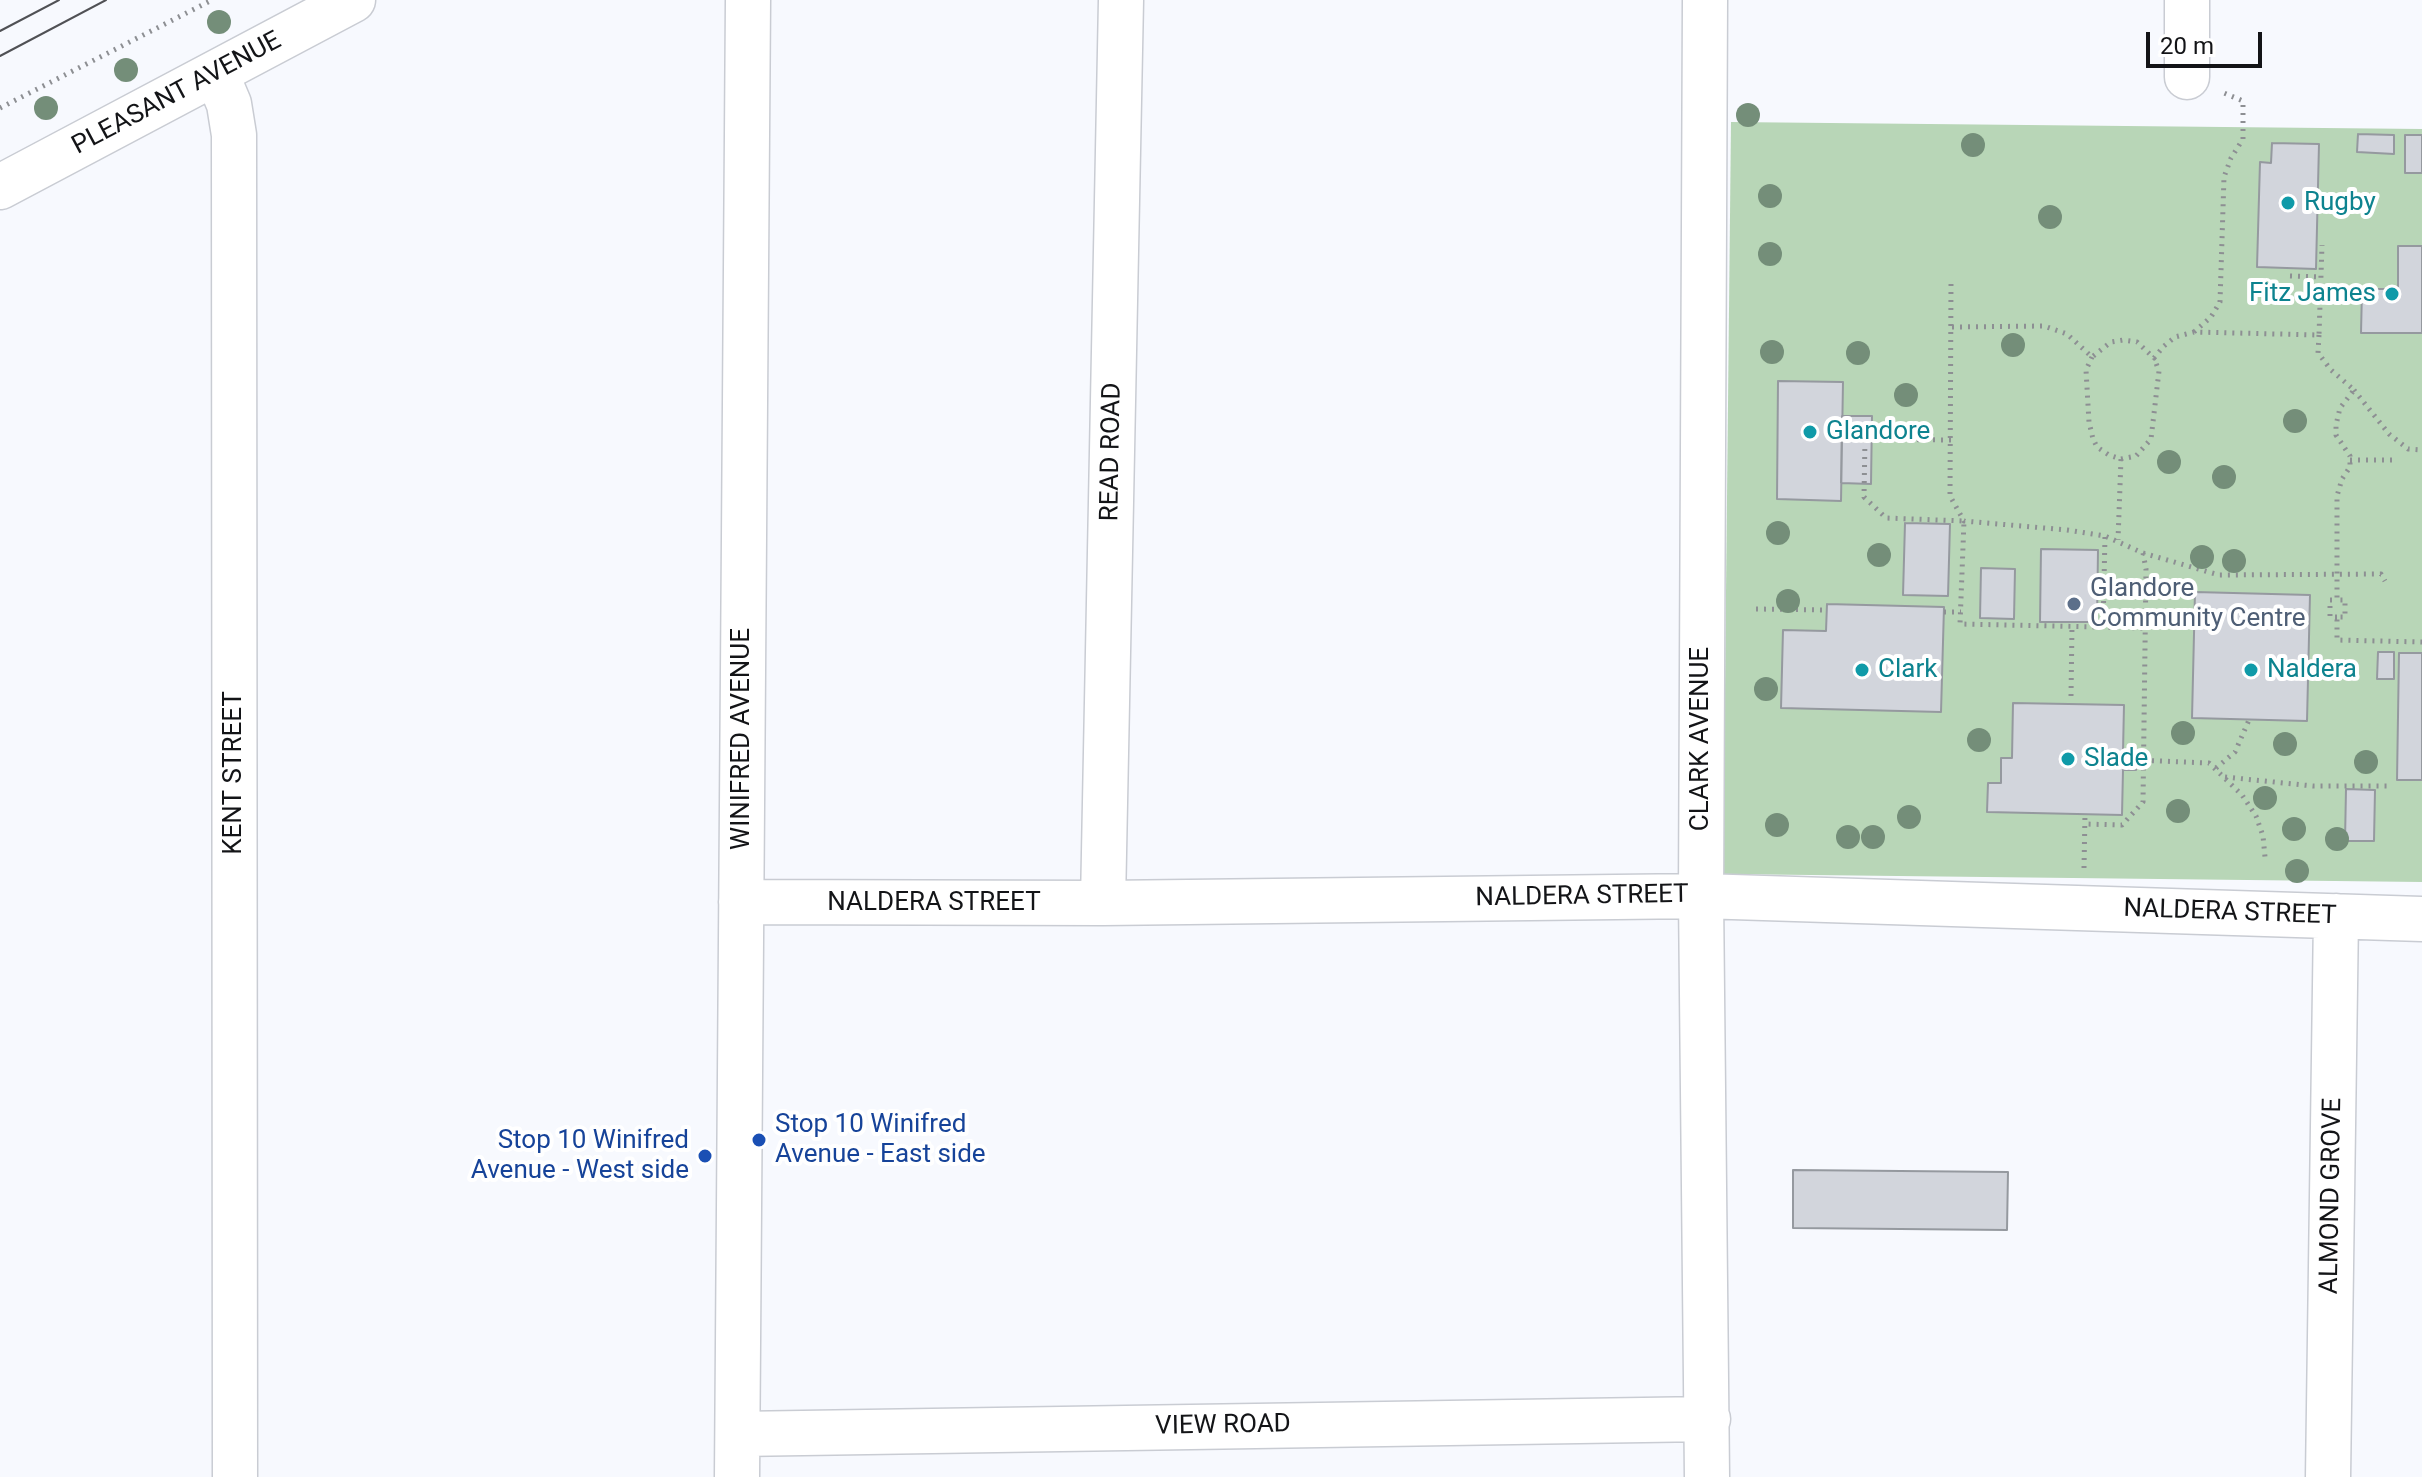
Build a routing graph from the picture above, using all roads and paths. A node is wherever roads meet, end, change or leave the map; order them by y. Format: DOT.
graph roads {
  1 [pos="212,0"];
  2 [pos="353,0"];
  3 [pos="748,0"];
  4 [pos="1121,0"];
  5 [pos="1705,0"];
  6 [pos="2187,0"];
  7 [pos="216,73"];
  8 [pos="2187,77"];
  9 [pos="0,108"];
  10 [pos="0,187"];
  11 [pos="2322,245"];
  12 [pos="2290,276"];
  13 [pos="2321,277"];
  14 [pos="1951,284"];
  15 [pos="1952,327"];
  16 [pos="2194,332"];
  17 [pos="2319,335"];
  18 [pos="2092,357"];
  19 [pos="2154,358"];
  20 [pos="2354,390"];
  21 [pos="1951,440"];
  22 [pos="2422,450"];
  23 [pos="2121,459"];
  24 [pos="2350,460"];
  25 [pos="2394,460"];
  26 [pos="1964,521"];
  27 [pos="2105,536"];
  28 [pos="2118,540"];
  29 [pos="2143,553"];
  30 [pos="2337,574"];
  31 [pos="2385,581"];
  32 [pos="2337,600"];
  33 [pos="1756,609"];
  34 [pos="1827,610"];
  35 [pos="1944,612"];
  36 [pos="1961,612"];
  37 [pos="2337,617"];
  38 [pos="2146,619"];
  39 [pos="2190,621"];
  40 [pos="2072,626"];
  41 [pos="2103,627"];
  42 [pos="2146,628"];
  43 [pos="2422,642"];
  44 [pos="2071,696"];
  45 [pos="2249,720"];
  46 [pos="2136,760"];
  47 [pos="2144,760"];
  48 [pos="2216,768"];
  49 [pos="2224,777"];
  50 [pos="2392,786"];
  51 [pos="2085,814"];
  52 [pos="2084,824"];
  53 [pos="2265,857"];
  54 [pos="1701,896"];
  55 [pos="741,902"];
  56 [pos="1103,903"];
  57 [pos="2084,909"];
  58 [pos="2336,916"];
  59 [pos="2422,919"];
  60 [pos="1708,1419"];
  61 [pos="738,1434"];
  62 [pos="235,1477"];
  63 [pos="737,1477"];
  64 [pos="1707,1477"];
  65 [pos="2328,1477"];
  1 -- 9 [label="path"];
  2 -- 7 [label="street, PLEASANT AVENUE"];
  3 -- 55 [label="street, WINIFRED AVENUE"];
  4 -- 56 [label="street, READ ROAD"];
  5 -- 54 [label="street, CLARK AVENUE"];
  6 -- 8 [label="street"];
  7 -- 10 [label="street, PLEASANT AVENUE"];
  7 -- 62 [label="street, KENT STREET"];
  8 -- 16 [label="path"];
  11 -- 13 [label="path"];
  12 -- 13 [label="path"];
  13 -- 17 [label="path"];
  14 -- 15 [label="path"];
  15 -- 18 [label="path"];
  15 -- 21 [label="path"];
  16 -- 17 [label="path"];
  16 -- 19 [label="path"];
  17 -- 20 [label="path"];
  18 -- 19 [label="path"];
  18 -- 23 [label="path"];
  19 -- 23 [label="path"];
  20 -- 22 [label="path"];
  20 -- 24 [label="path"];
  21 -- 26 [label="path"];
  21 -- 26 [label="path"];
  23 -- 28 [label="path"];
  24 -- 25 [label="path"];
  24 -- 30 [label="path"];
  26 -- 27 [label="path"];
  26 -- 36 [label="path"];
  27 -- 28 [label="path"];
  27 -- 41 [label="path"];
  28 -- 29 [label="path"];
  29 -- 30 [label="path"];
  29 -- 38 [label="path"];
  30 -- 31 [label="path"];
  30 -- 32 [label="path"];
  32 -- 37 [label="path"];
  32 -- 37 [label="path"];
  33 -- 34 [label="path"];
  35 -- 36 [label="path"];
  36 -- 40 [label="path"];
  37 -- 43 [label="path"];
  38 -- 39 [label="path"];
  38 -- 42 [label="path"];
  40 -- 41 [label="path"];
  40 -- 44 [label="path"];
  41 -- 42 [label="path"];
  42 -- 47 [label="path"];
  45 -- 48 [label="path"];
  46 -- 47 [label="path"];
  47 -- 48 [label="path"];
  47 -- 52 [label="path"];
  48 -- 49 [label="path"];
  49 -- 50 [label="path"];
  49 -- 53 [label="path"];
  51 -- 52 [label="path"];
  52 -- 57 [label="path"];
  54 -- 56 [label="street, NALDERA STREET"];
  54 -- 57 [label="street, NALDERA STREET"];
  54 -- 60 [label="street, CLARK AVENUE"];
  55 -- 56 [label="street, NALDERA STREET"];
  55 -- 61 [label="street, WINIFRED AVENUE"];
  57 -- 58 [label="street, NALDERA STREET"];
  58 -- 59 [label="street, NALDERA STREET"];
  58 -- 65 [label="street, ALMOND GROVE"];
  60 -- 61 [label="street, VIEW ROAD"];
  60 -- 64 [label="street, CLARK AVENUE"];
  61 -- 63 [label="street, WINIFRED AVENUE"];
}
